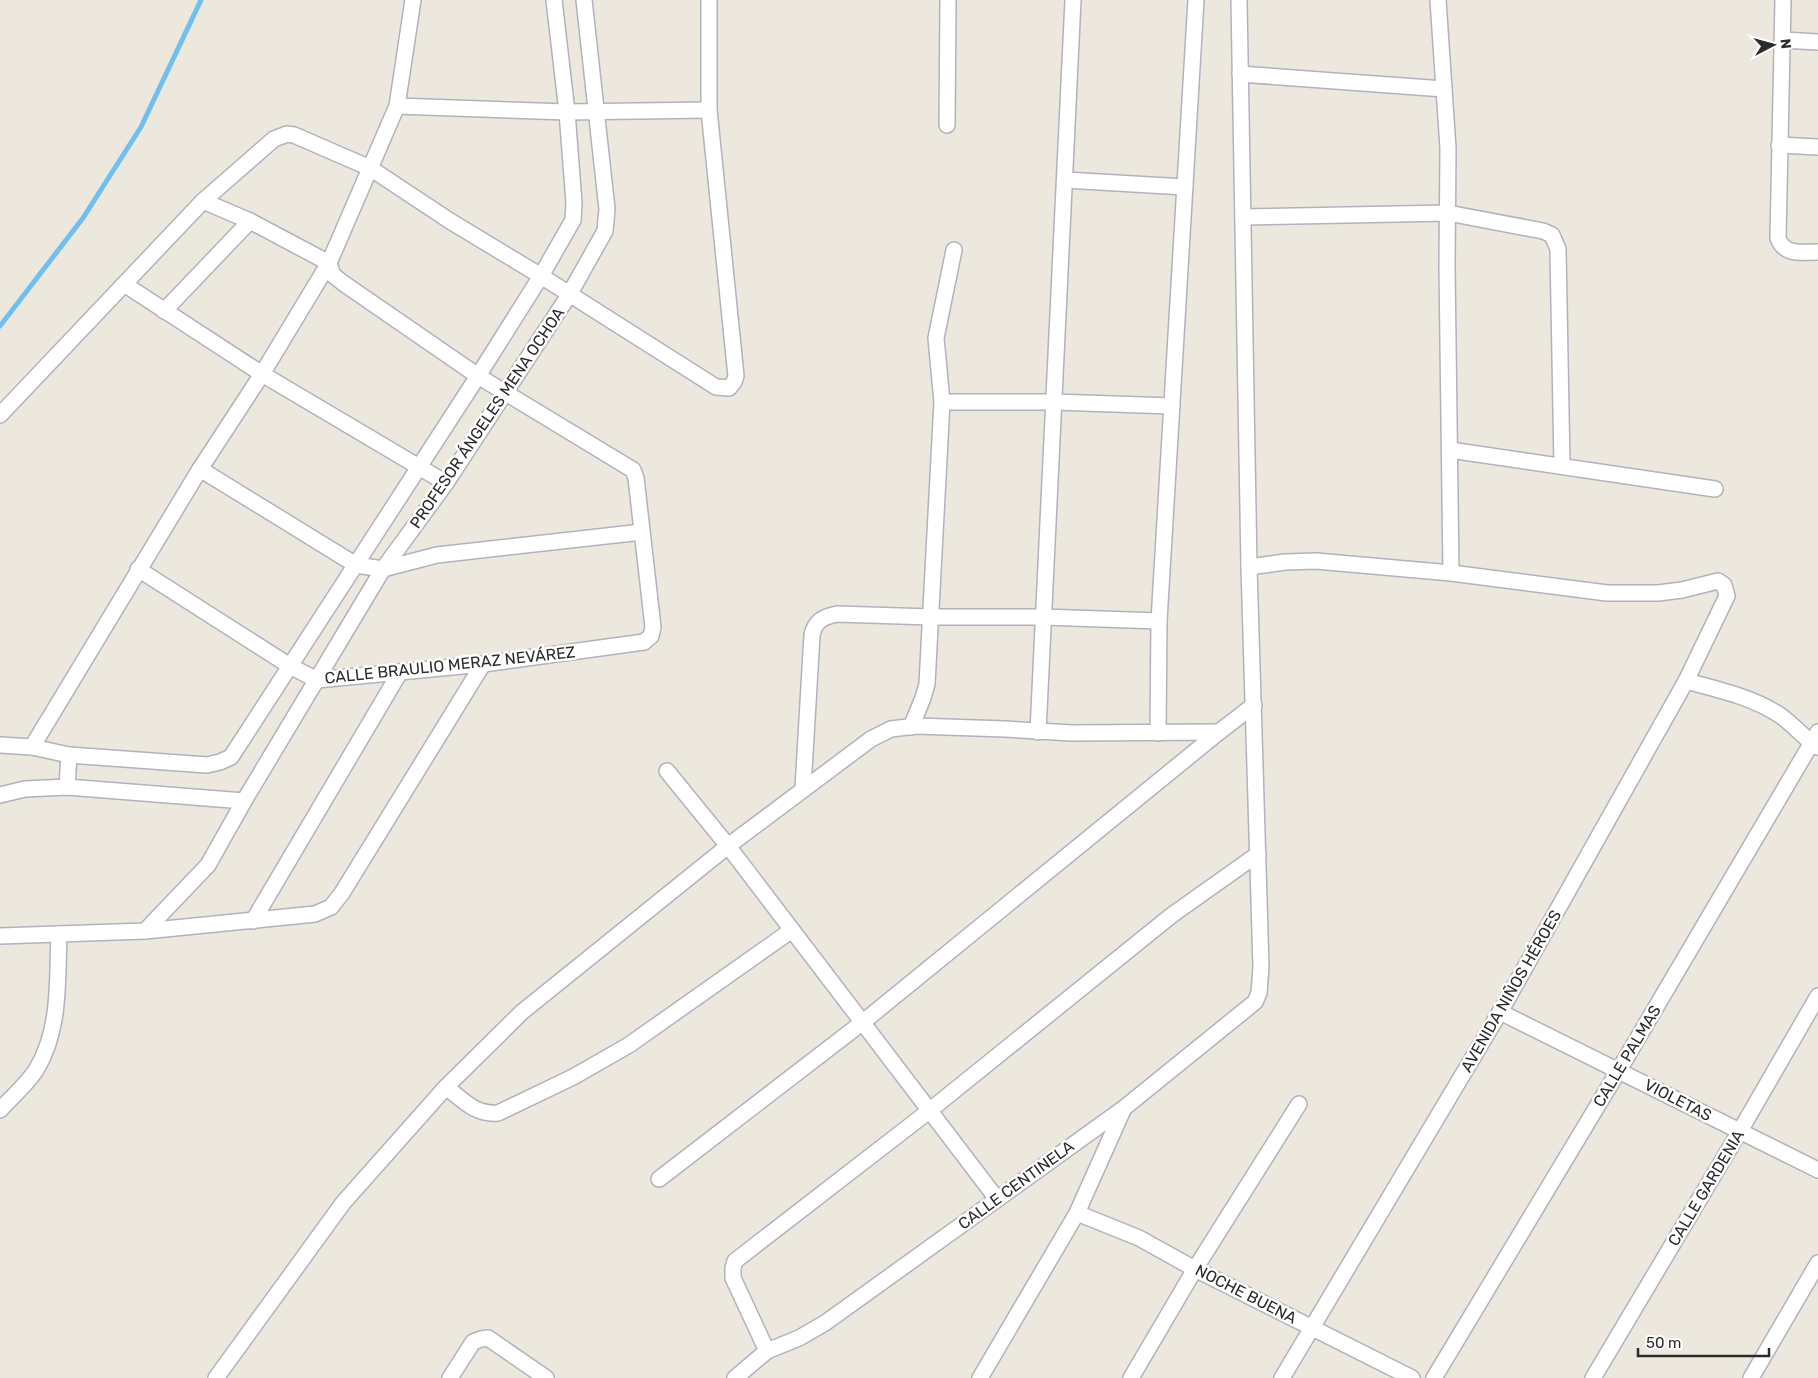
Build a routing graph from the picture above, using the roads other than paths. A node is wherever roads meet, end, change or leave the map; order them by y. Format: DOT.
graph roads {
  1 [pos="414,0"];
  2 [pos="554,0"];
  3 [pos="584,0"];
  4 [pos="709,0"];
  5 [pos="948,0"];
  6 [pos="1073,0"];
  7 [pos="1196,0"];
  8 [pos="1239,0"];
  9 [pos="1438,0"];
  10 [pos="1783,0"];
  11 [pos="1782,40"];
  12 [pos="1818,42"];
  13 [pos="1240,74"];
  14 [pos="1444,89"];
  15 [pos="397,106"];
  16 [pos="710,110"];
  17 [pos="567,112"];
  18 [pos="596,112"];
  19 [pos="947,125"];
  20 [pos="1778,145"];
  21 [pos="1818,147"];
  22 [pos="370,168"];
  23 [pos="1065,180"];
  24 [pos="1185,187"];
  25 [pos="203,201"];
  26 [pos="1448,213"];
  27 [pos="1243,217"];
  28 [pos="250,221"];
  29 [pos="954,250"];
  30 [pos="1818,252"];
  31 [pos="329,263"];
  32 [pos="541,276"];
  33 [pos="124,284"];
  34 [pos="569,295"];
  35 [pos="164,311"];
  36 [pos="262,374"];
  37 [pos="478,376"];
  38 [pos="505,393"];
  39 [pos="942,402"];
  40 [pos="1054,402"];
  41 [pos="1172,406"];
  42 [pos="0,415"];
  43 [pos="1450,450"];
  44 [pos="1562,466"];
  45 [pos="418,467"];
  46 [pos="200,469"];
  47 [pos="446,483"];
  48 [pos="1715,489"];
  49 [pos="642,532"];
  50 [pos="356,565"];
  51 [pos="1249,567"];
  52 [pos="138,569"];
  53 [pos="383,569"];
  54 [pos="1451,573"];
  55 [pos="931,617"];
  56 [pos="1043,617"];
  57 [pos="1160,622"];
  58 [pos="483,664"];
  59 [pos="290,666"];
  60 [pos="400,672"];
  61 [pos="317,680"];
  62 [pos="1686,681"];
  63 [pos="1254,705"];
  64 [pos="911,727"];
  65 [pos="1038,732"];
  66 [pos="1219,732"];
  67 [pos="1158,733"];
  68 [pos="1816,741"];
  69 [pos="0,745"];
  70 [pos="16,746"];
  71 [pos="32,747"];
  72 [pos="0,754"];
  73 [pos="69,755"];
  74 [pos="667,771"];
  75 [pos="67,787"];
  76 [pos="803,788"];
  77 [pos="0,795"];
  78 [pos="244,802"];
  79 [pos="728,846"];
  80 [pos="1258,854"];
  81 [pos="253,921"];
  82 [pos="792,930"];
  83 [pos="145,931"];
  84 [pos="59,934"];
  85 [pos="0,936"];
  86 [pos="1818,996"];
  87 [pos="1500,1012"];
  88 [pos="863,1022"];
  89 [pos="1619,1070"];
  90 [pos="446,1087"];
  91 [pos="1299,1104"];
  92 [pos="1124,1108"];
  93 [pos="0,1110"];
  94 [pos="929,1111"];
  95 [pos="1740,1131"];
  96 [pos="1818,1170"];
  97 [pos="659,1179"];
  98 [pos="998,1199"];
  99 [pos="1077,1213"];
  100 [pos="1818,1263"];
  101 [pos="1195,1268"];
  102 [pos="1312,1328"];
  103 [pos="767,1351"];
  104 [pos="216,1378"];
  105 [pos="450,1378"];
  106 [pos="546,1378"];
  107 [pos="735,1378"];
  108 [pos="980,1378"];
  109 [pos="1131,1378"];
  110 [pos="1282,1378"];
  111 [pos="1412,1378"];
  112 [pos="1434,1378"];
  113 [pos="1593,1378"];
  114 [pos="1752,1378"];
  1 -- 15 [label="street"];
  2 -- 17 [label="street, PROFESOR ÁNGELES MENA OCHOA"];
  3 -- 18 [label="street, PROFESOR ÁNGELES MENA OCHOA"];
  4 -- 16 [label="street"];
  5 -- 19 [label="street"];
  6 -- 23 [label="street"];
  7 -- 24 [label="street"];
  8 -- 13 [label="street"];
  9 -- 14 [label="street"];
  10 -- 11 [label="street"];
  11 -- 12 [label="street"];
  11 -- 20 [label="street"];
  13 -- 14 [label="street"];
  13 -- 27 [label="street"];
  14 -- 26 [label="street"];
  15 -- 17 [label="street"];
  15 -- 22 [label="street"];
  16 -- 18 [label="street"];
  16 -- 34 [label="street"];
  17 -- 18 [label="street"];
  17 -- 32 [label="street, PROFESOR ÁNGELES MENA OCHOA"];
  18 -- 34 [label="street, PROFESOR ÁNGELES MENA OCHOA"];
  20 -- 21 [label="street"];
  20 -- 30 [label="street"];
  22 -- 25 [label="street"];
  22 -- 31 [label="street"];
  22 -- 32 [label="street"];
  23 -- 24 [label="street"];
  23 -- 40 [label="street"];
  24 -- 41 [label="street"];
  25 -- 28 [label="street"];
  25 -- 33 [label="street"];
  26 -- 27 [label="street"];
  26 -- 43 [label="street"];
  26 -- 44 [label="street"];
  27 -- 51 [label="street"];
  28 -- 31 [label="street"];
  28 -- 35 [label="street"];
  29 -- 39 [label="street"];
  31 -- 36 [label="street"];
  31 -- 37 [label="street"];
  32 -- 34 [label="street"];
  32 -- 37 [label="street, PROFESOR ÁNGELES MENA OCHOA"];
  33 -- 35 [label="street"];
  33 -- 42 [label="street"];
  34 -- 38 [label="street, PROFESOR ÁNGELES MENA OCHOA"];
  35 -- 36 [label="street"];
  36 -- 45 [label="street"];
  36 -- 46 [label="street"];
  37 -- 38 [label="street"];
  37 -- 45 [label="street, PROFESOR ÁNGELES MENA OCHOA"];
  38 -- 47 [label="street, PROFESOR ÁNGELES MENA OCHOA"];
  38 -- 49 [label="street"];
  39 -- 40 [label="street"];
  39 -- 55 [label="street"];
  40 -- 41 [label="street"];
  40 -- 56 [label="street"];
  41 -- 57 [label="street"];
  43 -- 44 [label="street"];
  43 -- 54 [label="street"];
  44 -- 48 [label="street"];
  45 -- 47 [label="street"];
  45 -- 50 [label="street, PROFESOR ÁNGELES MENA OCHOA"];
  46 -- 50 [label="street"];
  46 -- 52 [label="street"];
  47 -- 53 [label="street, PROFESOR ÁNGELES MENA OCHOA"];
  49 -- 53 [label="street"];
  49 -- 58 [label="street, CALLE BRAULIO MERAZ NEVÁREZ"];
  50 -- 53 [label="street"];
  50 -- 59 [label="street, PROFESOR ÁNGELES MENA OCHOA"];
  51 -- 54 [label="street"];
  51 -- 63 [label="street"];
  52 -- 59 [label="street, CALLE BRAULIO MERAZ NEVÁREZ"];
  52 -- 71 [label="street"];
  53 -- 61 [label="street, PROFESOR ÁNGELES MENA OCHOA"];
  54 -- 62 [label="street, AVENIDA NIÑOS HÉROES"];
  55 -- 56 [label="street"];
  55 -- 64 [label="street"];
  55 -- 76 [label="street"];
  56 -- 57 [label="street"];
  56 -- 65 [label="street"];
  57 -- 67 [label="street"];
  58 -- 60 [label="street, CALLE BRAULIO MERAZ NEVÁREZ"];
  58 -- 81 [label="street"];
  59 -- 61 [label="street, CALLE BRAULIO MERAZ NEVÁREZ"];
  59 -- 73 [label="street, PROFESOR ÁNGELES MENA OCHOA"];
  60 -- 61 [label="street, CALLE BRAULIO MERAZ NEVÁREZ"];
  60 -- 81 [label="street"];
  61 -- 78 [label="street, PROFESOR ÁNGELES MENA OCHOA"];
  62 -- 68 [label="street"];
  62 -- 87 [label="street, AVENIDA NIÑOS HÉROES"];
  63 -- 66 [label="street"];
  63 -- 80 [label="street"];
  64 -- 65 [label="street"];
  64 -- 76 [label="street"];
  65 -- 67 [label="street"];
  66 -- 67 [label="street"];
  66 -- 88 [label="street"];
  68 -- 89 [label="street, CALLE PALMAS"];
  69 -- 70 [label="street"];
  70 -- 71 [label="street"];
  70 -- 72 [label="street"];
  71 -- 73 [label="street"];
  73 -- 75 [label="street"];
  74 -- 79 [label="street"];
  75 -- 77 [label="street"];
  75 -- 78 [label="street"];
  76 -- 79 [label="street"];
  78 -- 83 [label="street, PROFESOR ÁNGELES MENA OCHOA"];
  79 -- 82 [label="street"];
  79 -- 90 [label="street"];
  80 -- 92 [label="street, CALLE CENTINELA"];
  80 -- 94 [label="street"];
  81 -- 83 [label="street"];
  82 -- 88 [label="street"];
  82 -- 90 [label="street"];
  83 -- 84 [label="street"];
  84 -- 85 [label="street"];
  84 -- 93 [label="street"];
  86 -- 95 [label="street, CALLE GARDENIA"];
  87 -- 89 [label="street, VIOLETAS"];
  87 -- 102 [label="street, AVENIDA NIÑOS HÉROES"];
  88 -- 94 [label="street"];
  88 -- 97 [label="street"];
  89 -- 95 [label="street, VIOLETAS"];
  89 -- 112 [label="street, CALLE PALMAS"];
  90 -- 104 [label="street"];
  91 -- 101 [label="street"];
  92 -- 98 [label="street, CALLE CENTINELA"];
  92 -- 99 [label="street"];
  94 -- 98 [label="street"];
  94 -- 103 [label="street"];
  95 -- 96 [label="street, VIOLETAS"];
  95 -- 113 [label="street, CALLE GARDENIA"];
  98 -- 103 [label="street, CALLE CENTINELA"];
  99 -- 101 [label="street, NOCHE BUENA"];
  99 -- 108 [label="street"];
  100 -- 114 [label="street"];
  101 -- 102 [label="street, NOCHE BUENA"];
  101 -- 109 [label="street"];
  102 -- 110 [label="street, AVENIDA NIÑOS HÉROES"];
  102 -- 111 [label="street, NOCHE BUENA"];
  103 -- 107 [label="street, CALLE CENTINELA"];
  105 -- 106 [label="street"];
}
